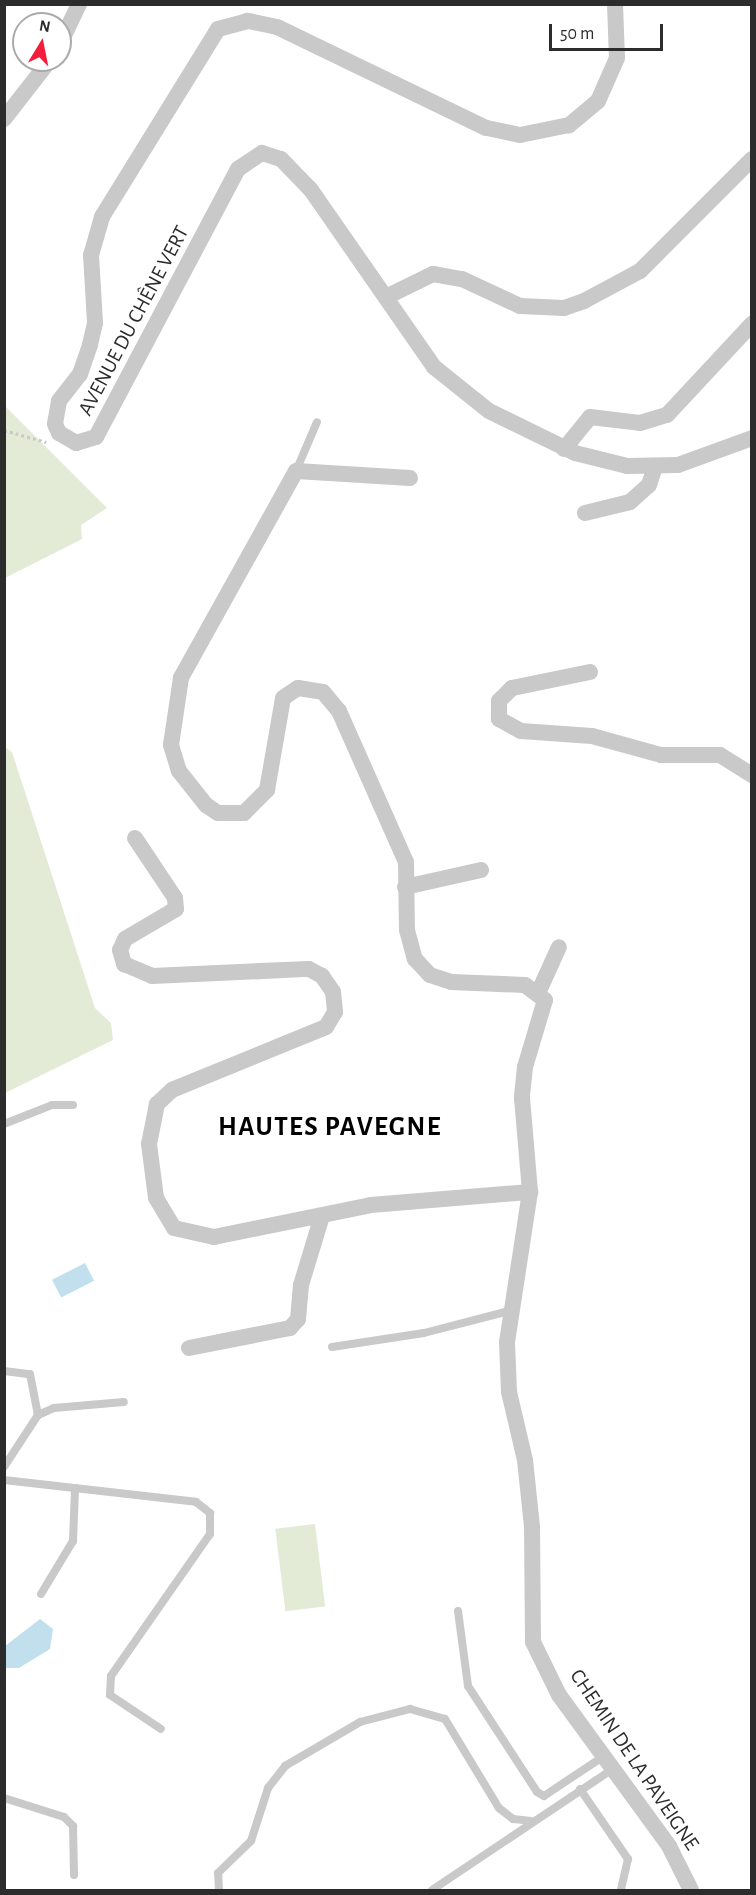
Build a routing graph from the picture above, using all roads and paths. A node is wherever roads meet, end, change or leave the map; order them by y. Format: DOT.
graph roads {
  1 [pos="79,4"];
  2 [pos="615,4"];
  3 [pos="72,19"];
  4 [pos="41,72"];
  5 [pos="4,119"];
  6 [pos="752,159"];
  7 [pos="388,296"];
  8 [pos="752,324"];
  9 [pos="317,422"];
  10 [pos="4,430"];
  11 [pos="59,434"];
  12 [pos="752,438"];
  13 [pos="564,449"];
  14 [pos="654,466"];
  15 [pos="296,471"];
  16 [pos="410,478"];
  17 [pos="585,513"];
  18 [pos="590,672"];
  19 [pos="752,775"];
  20 [pos="135,838"];
  21 [pos="481,870"];
  22 [pos="405,887"];
  23 [pos="559,948"];
  24 [pos="539,991"];
  25 [pos="74,1106"];
  26 [pos="4,1124"];
  27 [pos="530,1192"];
  28 [pos="322,1216"];
  29 [pos="509,1311"];
  30 [pos="332,1347"];
  31 [pos="189,1348"];
  32 [pos="4,1371"];
  33 [pos="124,1402"];
  34 [pos="38,1415"];
  35 [pos="4,1467"];
  36 [pos="4,1480"];
  37 [pos="75,1488"];
  38 [pos="41,1594"];
  39 [pos="458,1611"];
  40 [pos="161,1729"];
  41 [pos="608,1763"];
  42 [pos="580,1789"];
  43 [pos="4,1798"];
  44 [pos="531,1821"];
  45 [pos="74,1875"];
  46 [pos="219,1890"];
  47 [pos="432,1890"];
  48 [pos="621,1890"];
  49 [pos="691,1890"];
  1 -- 3 [label="street"];
  2 -- 11 [label="street, AVENUE DU CHÊNE VERT"];
  4 -- 5 [label="street"];
  6 -- 7 [label="street"];
  7 -- 11 [label="street, AVENUE DU CHÊNE VERT"];
  7 -- 13 [label="street, AVENUE DU CHÊNE VERT"];
  8 -- 13 [label="street"];
  9 -- 15 [label="lane"];
  10 -- 11 [label="path"];
  12 -- 14 [label="street, AVENUE DU CHÊNE VERT"];
  13 -- 14 [label="street, AVENUE DU CHÊNE VERT"];
  14 -- 17 [label="street"];
  15 -- 16 [label="street"];
  15 -- 22 [label="street"];
  18 -- 19 [label="street"];
  20 -- 28 [label="street"];
  21 -- 22 [label="street"];
  22 -- 24 [label="street"];
  23 -- 24 [label="street"];
  24 -- 27 [label="street, CHEMIN DE LA PAVEIGNE"];
  25 -- 26 [label="lane"];
  27 -- 28 [label="street"];
  27 -- 29 [label="street, CHEMIN DE LA PAVEIGNE"];
  28 -- 31 [label="street"];
  29 -- 30 [label="lane"];
  29 -- 41 [label="street, CHEMIN DE LA PAVEIGNE"];
  32 -- 34 [label="lane"];
  33 -- 34 [label="lane"];
  34 -- 35 [label="lane"];
  36 -- 37 [label="lane"];
  37 -- 38 [label="lane"];
  37 -- 40 [label="lane"];
  39 -- 41 [label="lane"];
  41 -- 42 [label="lane"];
  41 -- 49 [label="street, CHEMIN DE LA PAVEIGNE"];
  42 -- 44 [label="lane"];
  42 -- 48 [label="lane"];
  43 -- 45 [label="lane"];
  44 -- 46 [label="lane"];
  44 -- 47 [label="lane"];
}
